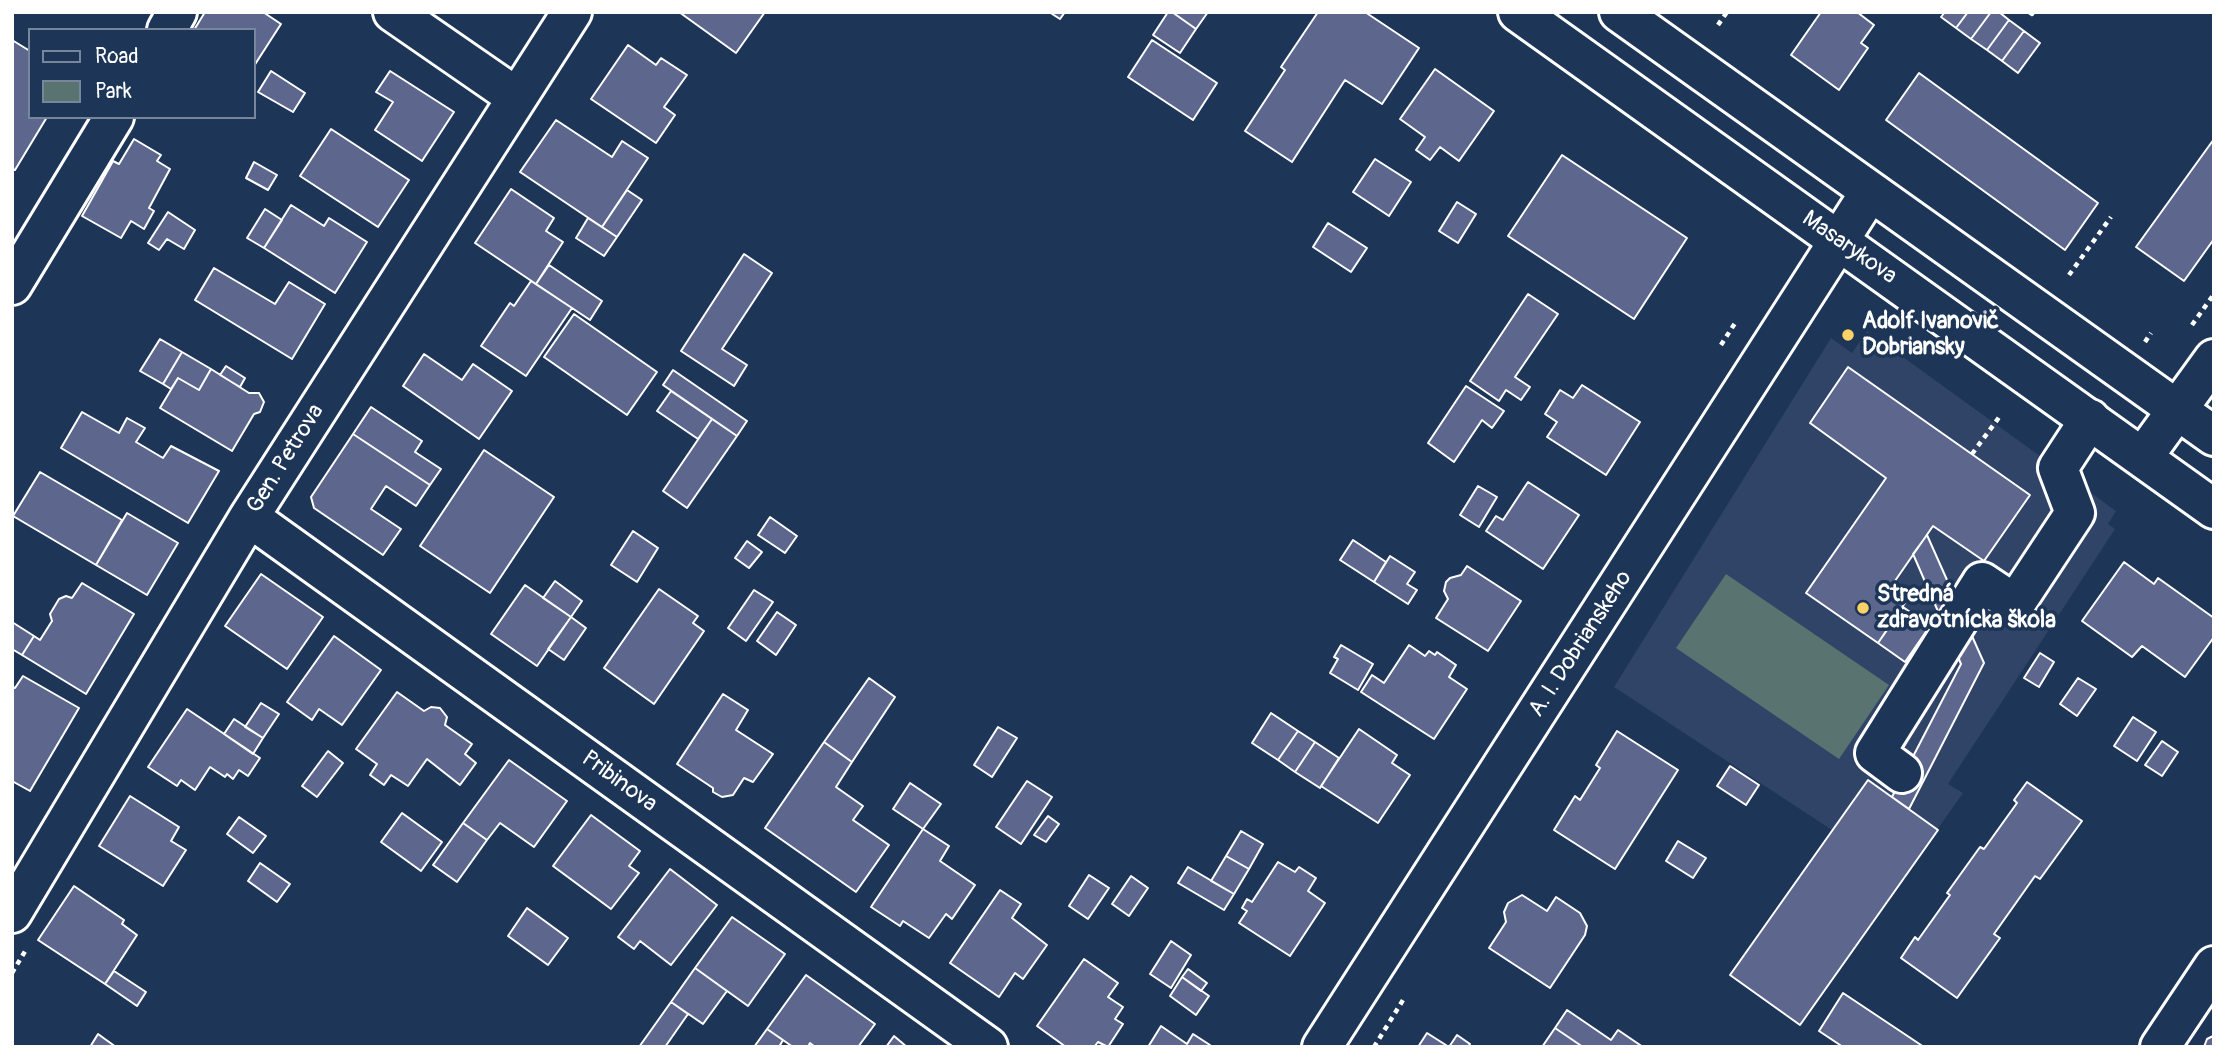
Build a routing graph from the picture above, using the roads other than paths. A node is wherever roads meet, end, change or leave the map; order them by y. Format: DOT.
graph roads {
  1 [pos="177,12"];
  2 [pos="393,12"];
  3 [pos="572,12"];
  4 [pos="1518,12"];
  5 [pos="1619,12"];
  6 [pos="1651,12"];
  7 [pos="168,28"];
  8 [pos="1685,60"];
  9 [pos="516,97"];
  10 [pos="113,119"];
  11 [pos="1870,192"];
  12 [pos="1839,240"];
  13 [pos="12,285"];
  14 [pos="2214,359"];
  15 [pos="2177,411"];
  16 [pos="2090,419"];
  17 [pos="2214,436"];
  18 [pos="2143,457"];
  19 [pos="2214,509"];
  20 [pos="249,517"];
  21 [pos="1902,773"];
  22 [pos="12,913"];
  23 [pos="2214,966"];
  24 [pos="988,1047"];
  25 [pos="1322,1047"];
  26 [pos="2160,1047"];
  1 -- 7 [label="street"];
  2 -- 9 [label="street"];
  3 -- 9 [label="street, Gen. Petrova"];
  4 -- 12 [label="street, Masarykova"];
  5 -- 8 [label="street"];
  6 -- 8 [label="street"];
  8 -- 11 [label="street"];
  9 -- 20 [label="street, Gen. Petrova"];
  10 -- 13 [label="street"];
  11 -- 12 [label="street, A. I. Dobrianskeho"];
  11 -- 15 [label="street"];
  12 -- 16 [label="street, Masarykova"];
  12 -- 25 [label="street, A. I. Dobrianskeho"];
  14 -- 15 [label="street"];
  15 -- 17 [label="street"];
  15 -- 18 [label="street"];
  16 -- 18 [label="street, Masarykova"];
  16 -- 21 [label="street"];
  18 -- 19 [label="street, Masarykova"];
  20 -- 22 [label="street, Gen. Petrova"];
  20 -- 24 [label="street, Pribinova"];
  23 -- 26 [label="street"];
}
